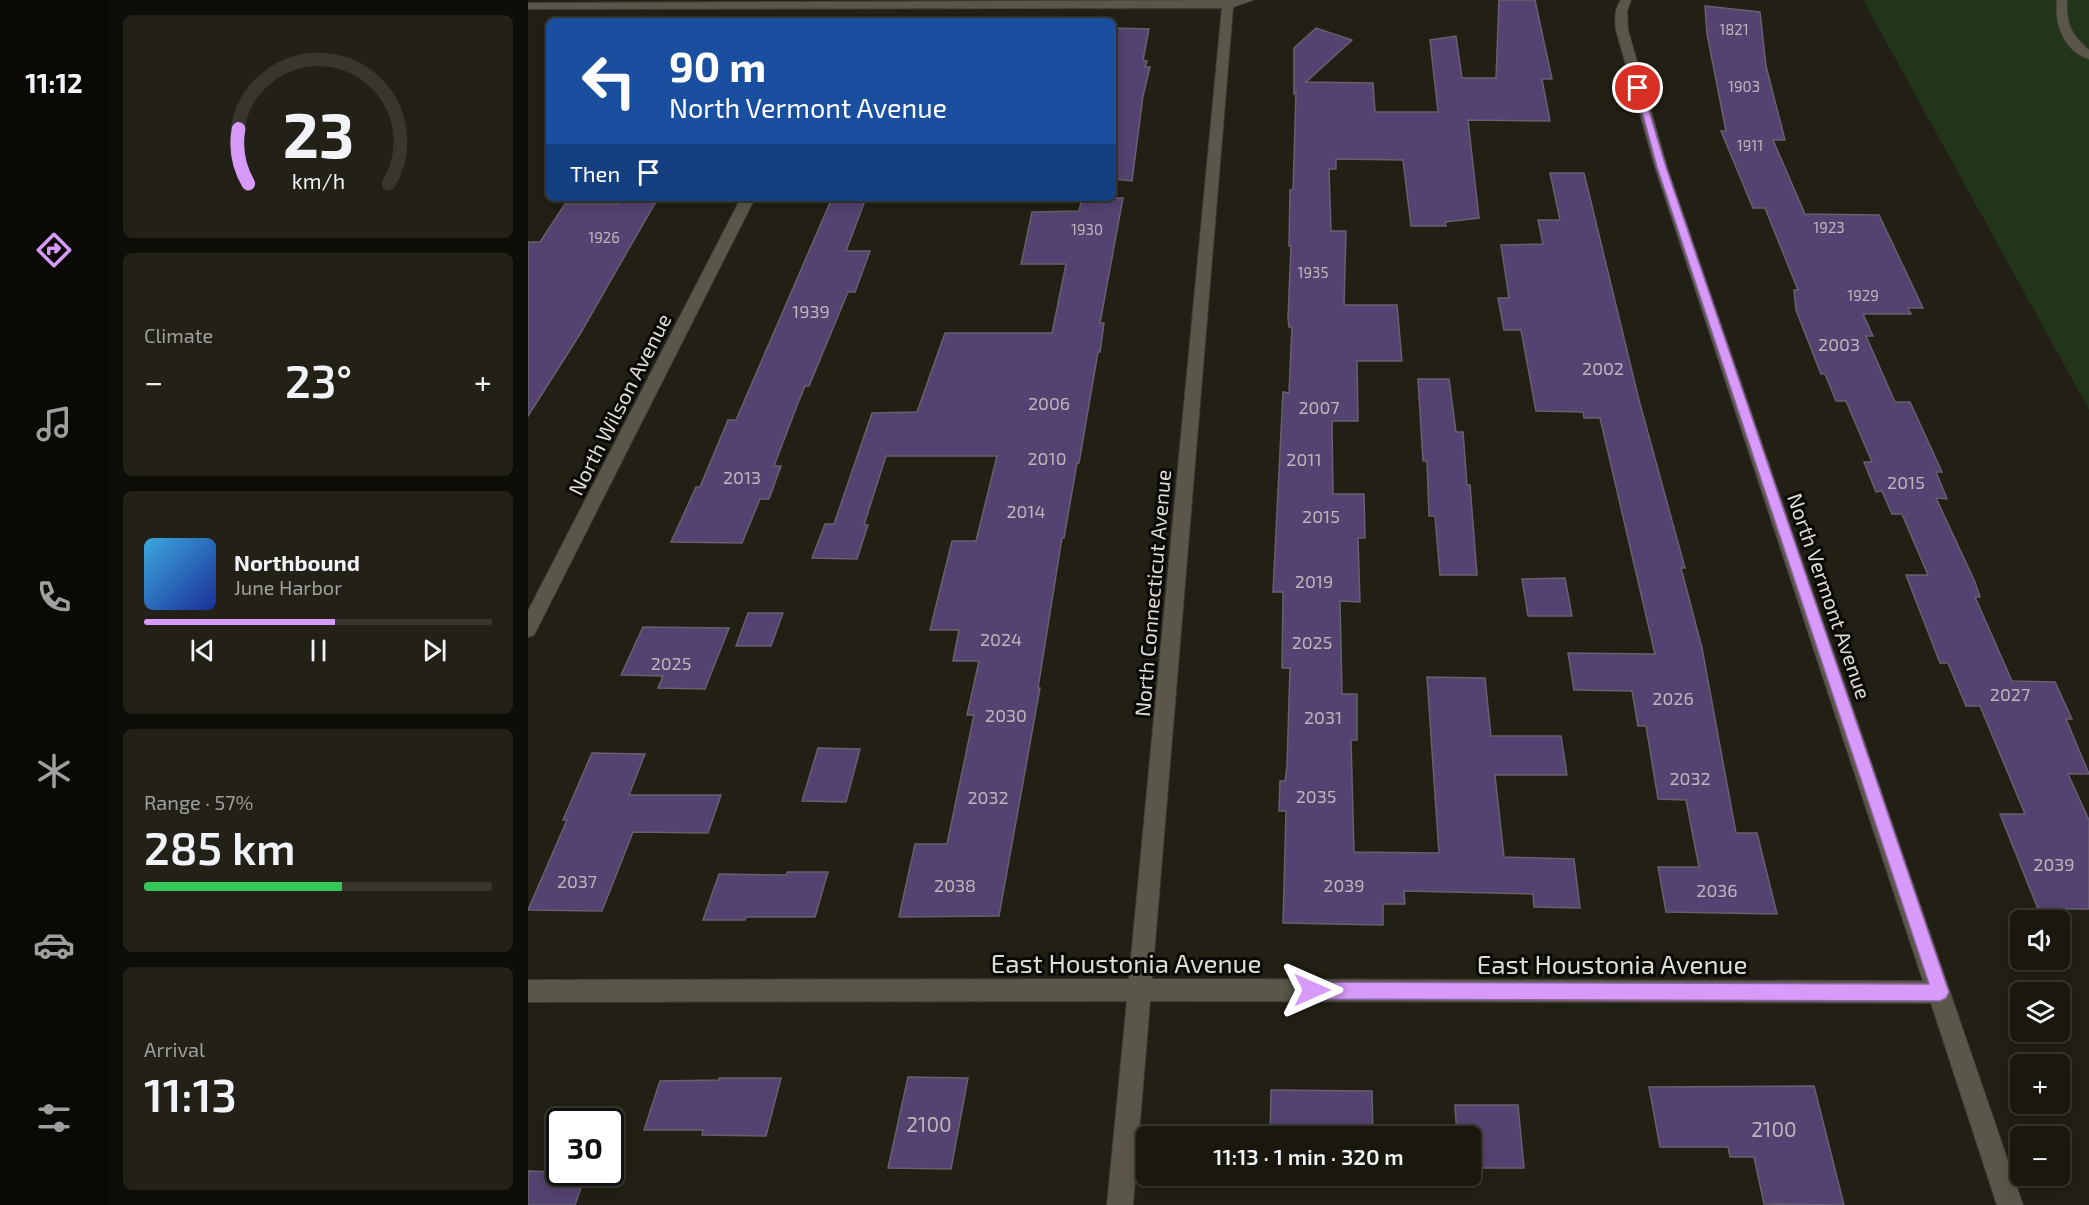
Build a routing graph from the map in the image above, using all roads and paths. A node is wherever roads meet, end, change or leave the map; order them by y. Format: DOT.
graph roads {
  1 [pos="1248,0"];
  2 [pos="1626,0"];
  3 [pos="2062,0"];
  4 [pos="1228,5"];
  5 [pos="528,6"];
  6 [pos="845,6"];
  7 [pos="839,18"];
  8 [pos="2089,56"];
  9 [pos="746,201"];
  10 [pos="528,629"];
  11 [pos="528,991"];
  12 [pos="1139,991"];
  13 [pos="1940,992"];
  14 [pos="1120,1205"];
  15 [pos="2010,1205"];
  1 -- 4 [label="street"];
  2 -- 13 [label="street, North Vermont Avenue"];
  3 -- 8 [label="street"];
  4 -- 6 [label="street"];
  4 -- 12 [label="street, North Connecticut Avenue"];
  5 -- 6 [label="street"];
  6 -- 7 [label="street"];
  9 -- 10 [label="street, North Wilson Avenue"];
  11 -- 12 [label="street, East Houstonia Avenue"];
  12 -- 13 [label="street, East Houstonia Avenue"];
  12 -- 14 [label="street, North Connecticut Avenue"];
  13 -- 15 [label="street, North Vermont Avenue"];
}
